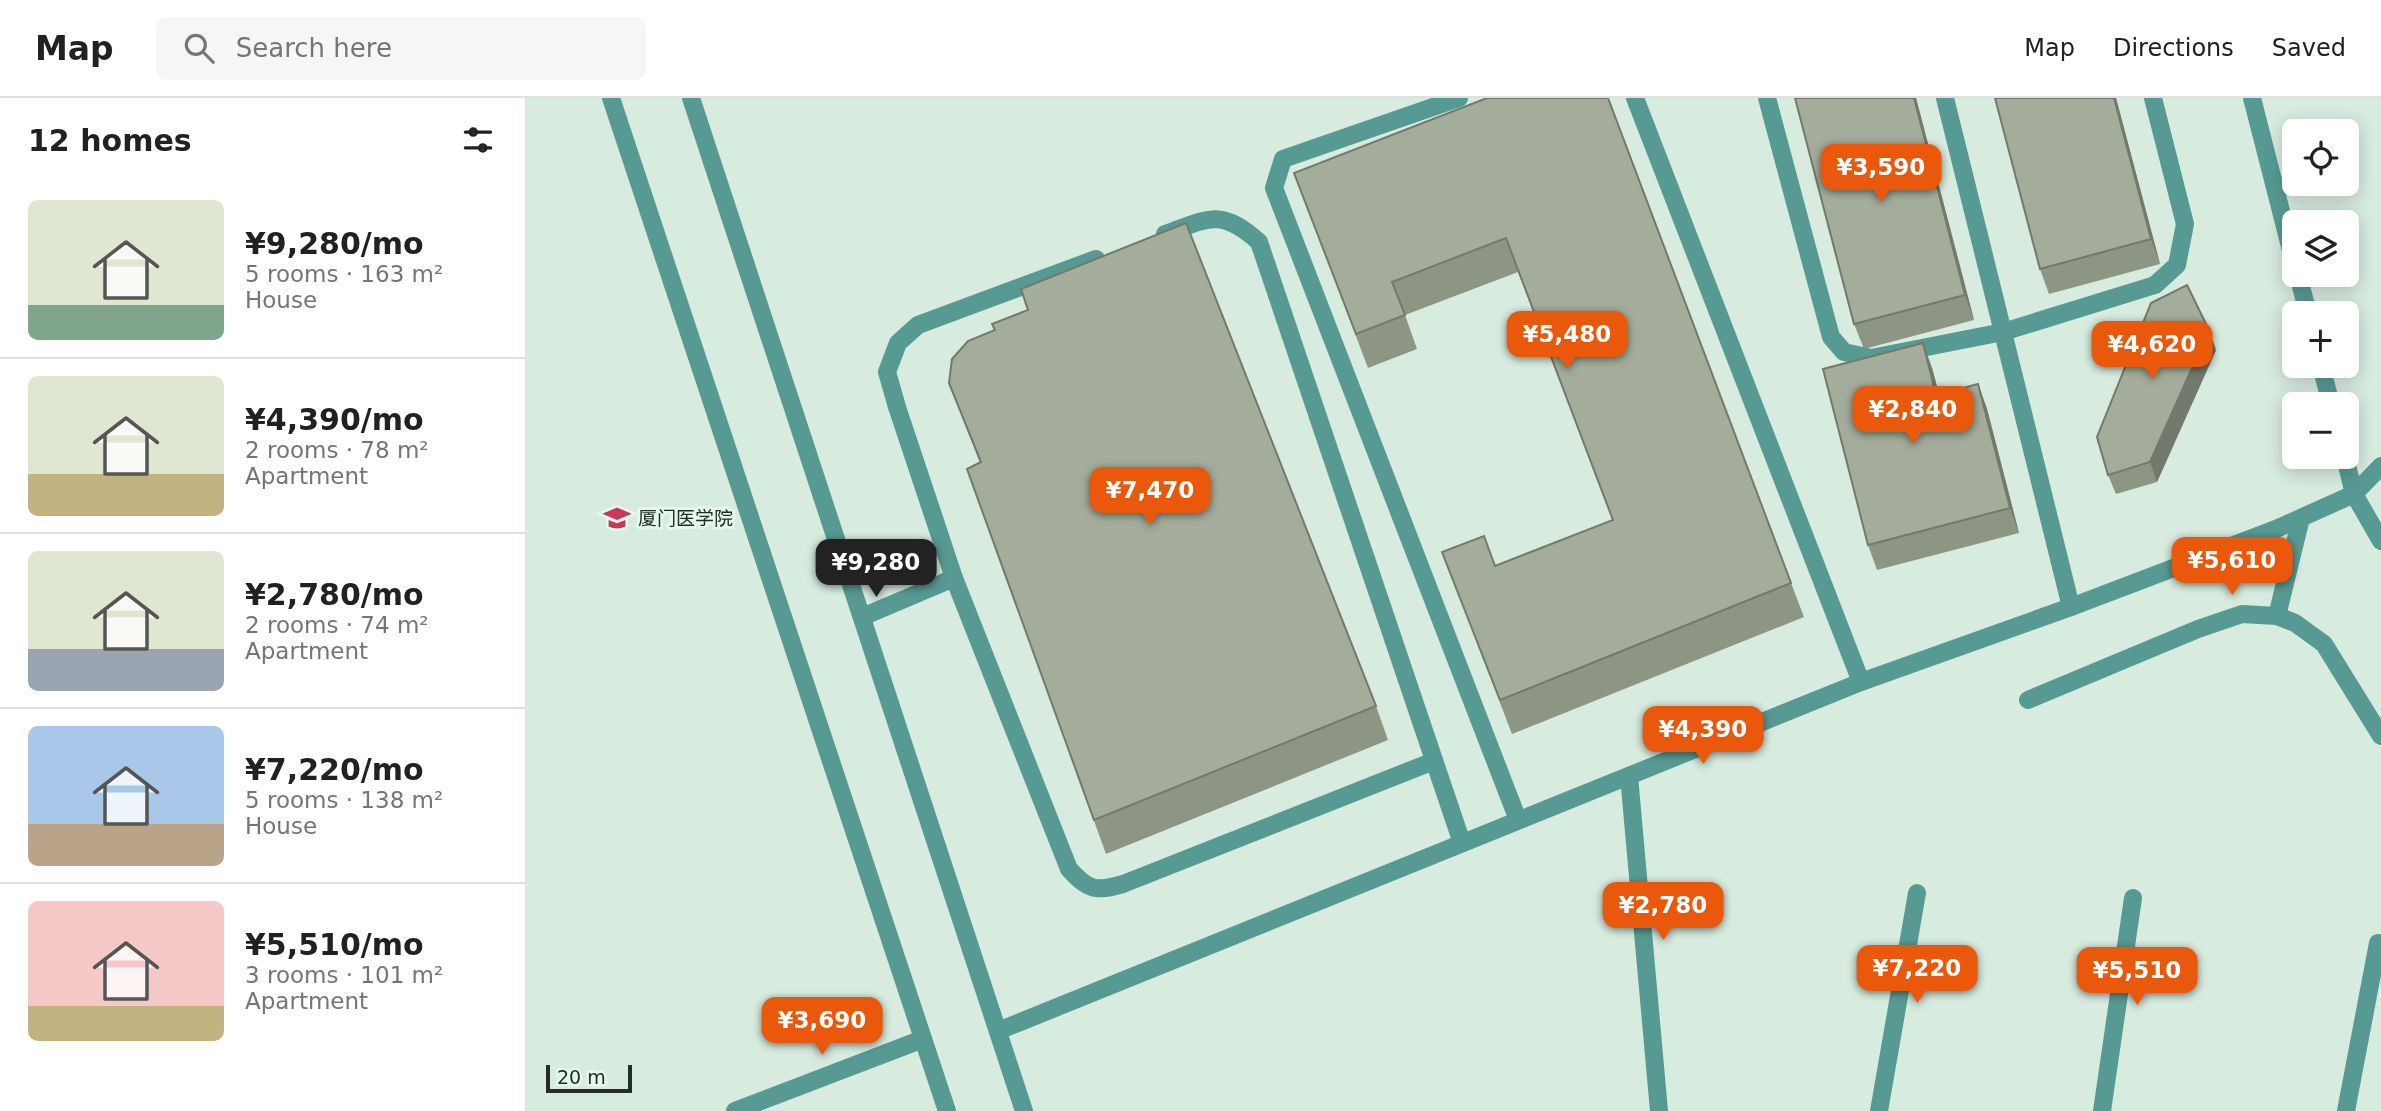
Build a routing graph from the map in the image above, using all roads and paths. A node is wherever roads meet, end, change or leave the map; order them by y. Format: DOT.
graph roads {
  1 [pos="611,98"];
  2 [pos="691,98"];
  3 [pos="1459,98"];
  4 [pos="1635,98"];
  5 [pos="1767,98"];
  6 [pos="1945,98"];
  7 [pos="2153,98"];
  8 [pos="2252,98"];
  9 [pos="2282,215"];
  10 [pos="1147,241"];
  11 [pos="1108,255"];
  12 [pos="2003,332"];
  13 [pos="2381,466"];
  14 [pos="2347,469"];
  15 [pos="2354,494"];
  16 [pos="2301,518"];
  17 [pos="2381,541"];
  18 [pos="954,578"];
  19 [pos="2071,607"];
  20 [pos="2277,615"];
  21 [pos="862,617"];
  22 [pos="1861,682"];
  23 [pos="2028,700"];
  24 [pos="2381,736"];
  25 [pos="1434,761"];
  26 [pos="1629,776"];
  27 [pos="1518,820"];
  28 [pos="1462,843"];
  29 [pos="1917,893"];
  30 [pos="2133,898"];
  31 [pos="2378,943"];
  32 [pos="998,1031"];
  33 [pos="923,1040"];
  34 [pos="735,1111"];
  35 [pos="947,1111"];
  36 [pos="1024,1111"];
  37 [pos="1659,1111"];
  38 [pos="1879,1111"];
  39 [pos="2102,1111"];
  40 [pos="2346,1111"];
  1 -- 33 [label="street"];
  2 -- 21 [label="street"];
  3 -- 27 [label="street"];
  4 -- 22 [label="street"];
  5 -- 12 [label="street"];
  6 -- 12 [label="street"];
  7 -- 12 [label="street"];
  8 -- 9 [label="street"];
  10 -- 25 [label="street"];
  11 -- 18 [label="street"];
  12 -- 19 [label="street"];
  13 -- 15 [label="street"];
  14 -- 15 [label="street"];
  15 -- 16 [label="street"];
  15 -- 17 [label="street"];
  16 -- 19 [label="street"];
  16 -- 20 [label="street"];
  18 -- 21 [label="street"];
  18 -- 25 [label="street"];
  19 -- 22 [label="street"];
  20 -- 23 [label="street"];
  20 -- 24 [label="street"];
  21 -- 32 [label="street"];
  22 -- 26 [label="street"];
  25 -- 28 [label="street"];
  26 -- 27 [label="street"];
  26 -- 37 [label="street"];
  27 -- 28 [label="street"];
  28 -- 32 [label="street"];
  29 -- 38 [label="street"];
  30 -- 39 [label="street"];
  31 -- 40 [label="street"];
  32 -- 36 [label="street"];
  33 -- 34 [label="street"];
  33 -- 35 [label="street"];
}
